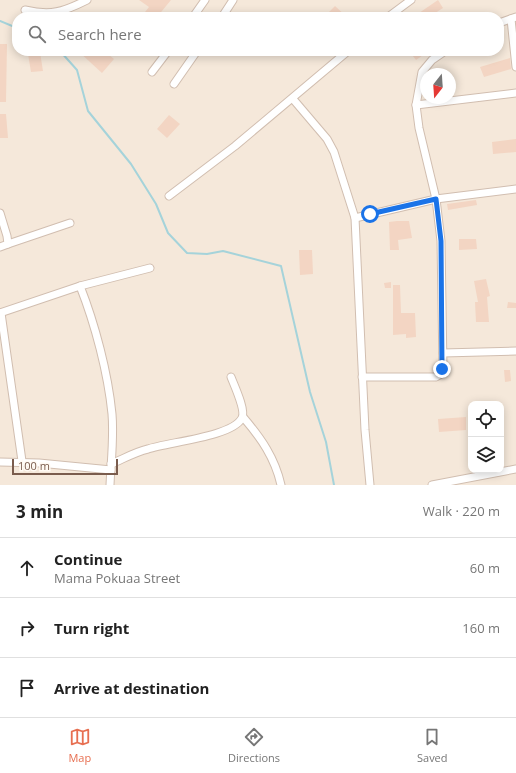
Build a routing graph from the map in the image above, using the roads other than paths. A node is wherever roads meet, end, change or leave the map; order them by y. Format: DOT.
graph roads {
  1 [pos="87,0"];
  2 [pos="205,0"];
  3 [pos="233,0"];
  4 [pos="411,0"];
  5 [pos="25,10"];
  6 [pos="34,12"];
  7 [pos="57,12"];
  8 [pos="197,12"];
  9 [pos="225,12"];
  10 [pos="395,12"];
  11 [pos="513,18"];
  12 [pos="164,56"];
  13 [pos="194,56"];
  14 [pos="342,56"];
  15 [pos="438,56"];
  16 [pos="516,67"];
  17 [pos="152,72"];
  18 [pos="174,84"];
  19 [pos="516,93"];
  20 [pos="293,99"];
  21 [pos="416,105"];
  22 [pos="516,189"];
  23 [pos="169,196"];
  24 [pos="436,199"];
  25 [pos="0,213"];
  26 [pos="355,218"];
  27 [pos="70,223"];
  28 [pos="8,244"];
  29 [pos="0,247"];
  30 [pos="150,268"];
  31 [pos="80,286"];
  32 [pos="1,313"];
  33 [pos="516,351"];
  34 [pos="443,353"];
  35 [pos="231,377"];
  36 [pos="362,377"];
  37 [pos="243,417"];
  38 [pos="0,462"];
  39 [pos="22,462"];
  40 [pos="111,467"];
  41 [pos="516,469"];
  42 [pos="110,485"];
  43 [pos="281,485"];
  44 [pos="370,485"];
  45 [pos="432,485"];
  1 -- 7 [label="street"];
  2 -- 8 [label="street"];
  3 -- 9 [label="street"];
  4 -- 10 [label="street"];
  5 -- 6 [label="street"];
  11 -- 16 [label="street"];
  12 -- 17 [label="street"];
  13 -- 18 [label="street"];
  14 -- 20 [label="street"];
  15 -- 21 [label="street"];
  19 -- 21 [label="street"];
  20 -- 23 [label="street"];
  20 -- 26 [label="street"];
  21 -- 24 [label="street"];
  22 -- 24 [label="street"];
  24 -- 26 [label="street"];
  24 -- 34 [label="street"];
  25 -- 28 [label="street"];
  26 -- 36 [label="street"];
  27 -- 28 [label="street"];
  28 -- 29 [label="street"];
  30 -- 31 [label="street"];
  31 -- 32 [label="street"];
  31 -- 40 [label="street"];
  32 -- 39 [label="street"];
  33 -- 34 [label="street"];
  34 -- 36 [label="street"];
  35 -- 37 [label="street"];
  36 -- 44 [label="street"];
  37 -- 40 [label="street"];
  37 -- 43 [label="street"];
  38 -- 39 [label="street"];
  39 -- 40 [label="street"];
  40 -- 42 [label="street"];
  41 -- 45 [label="street"];
}
